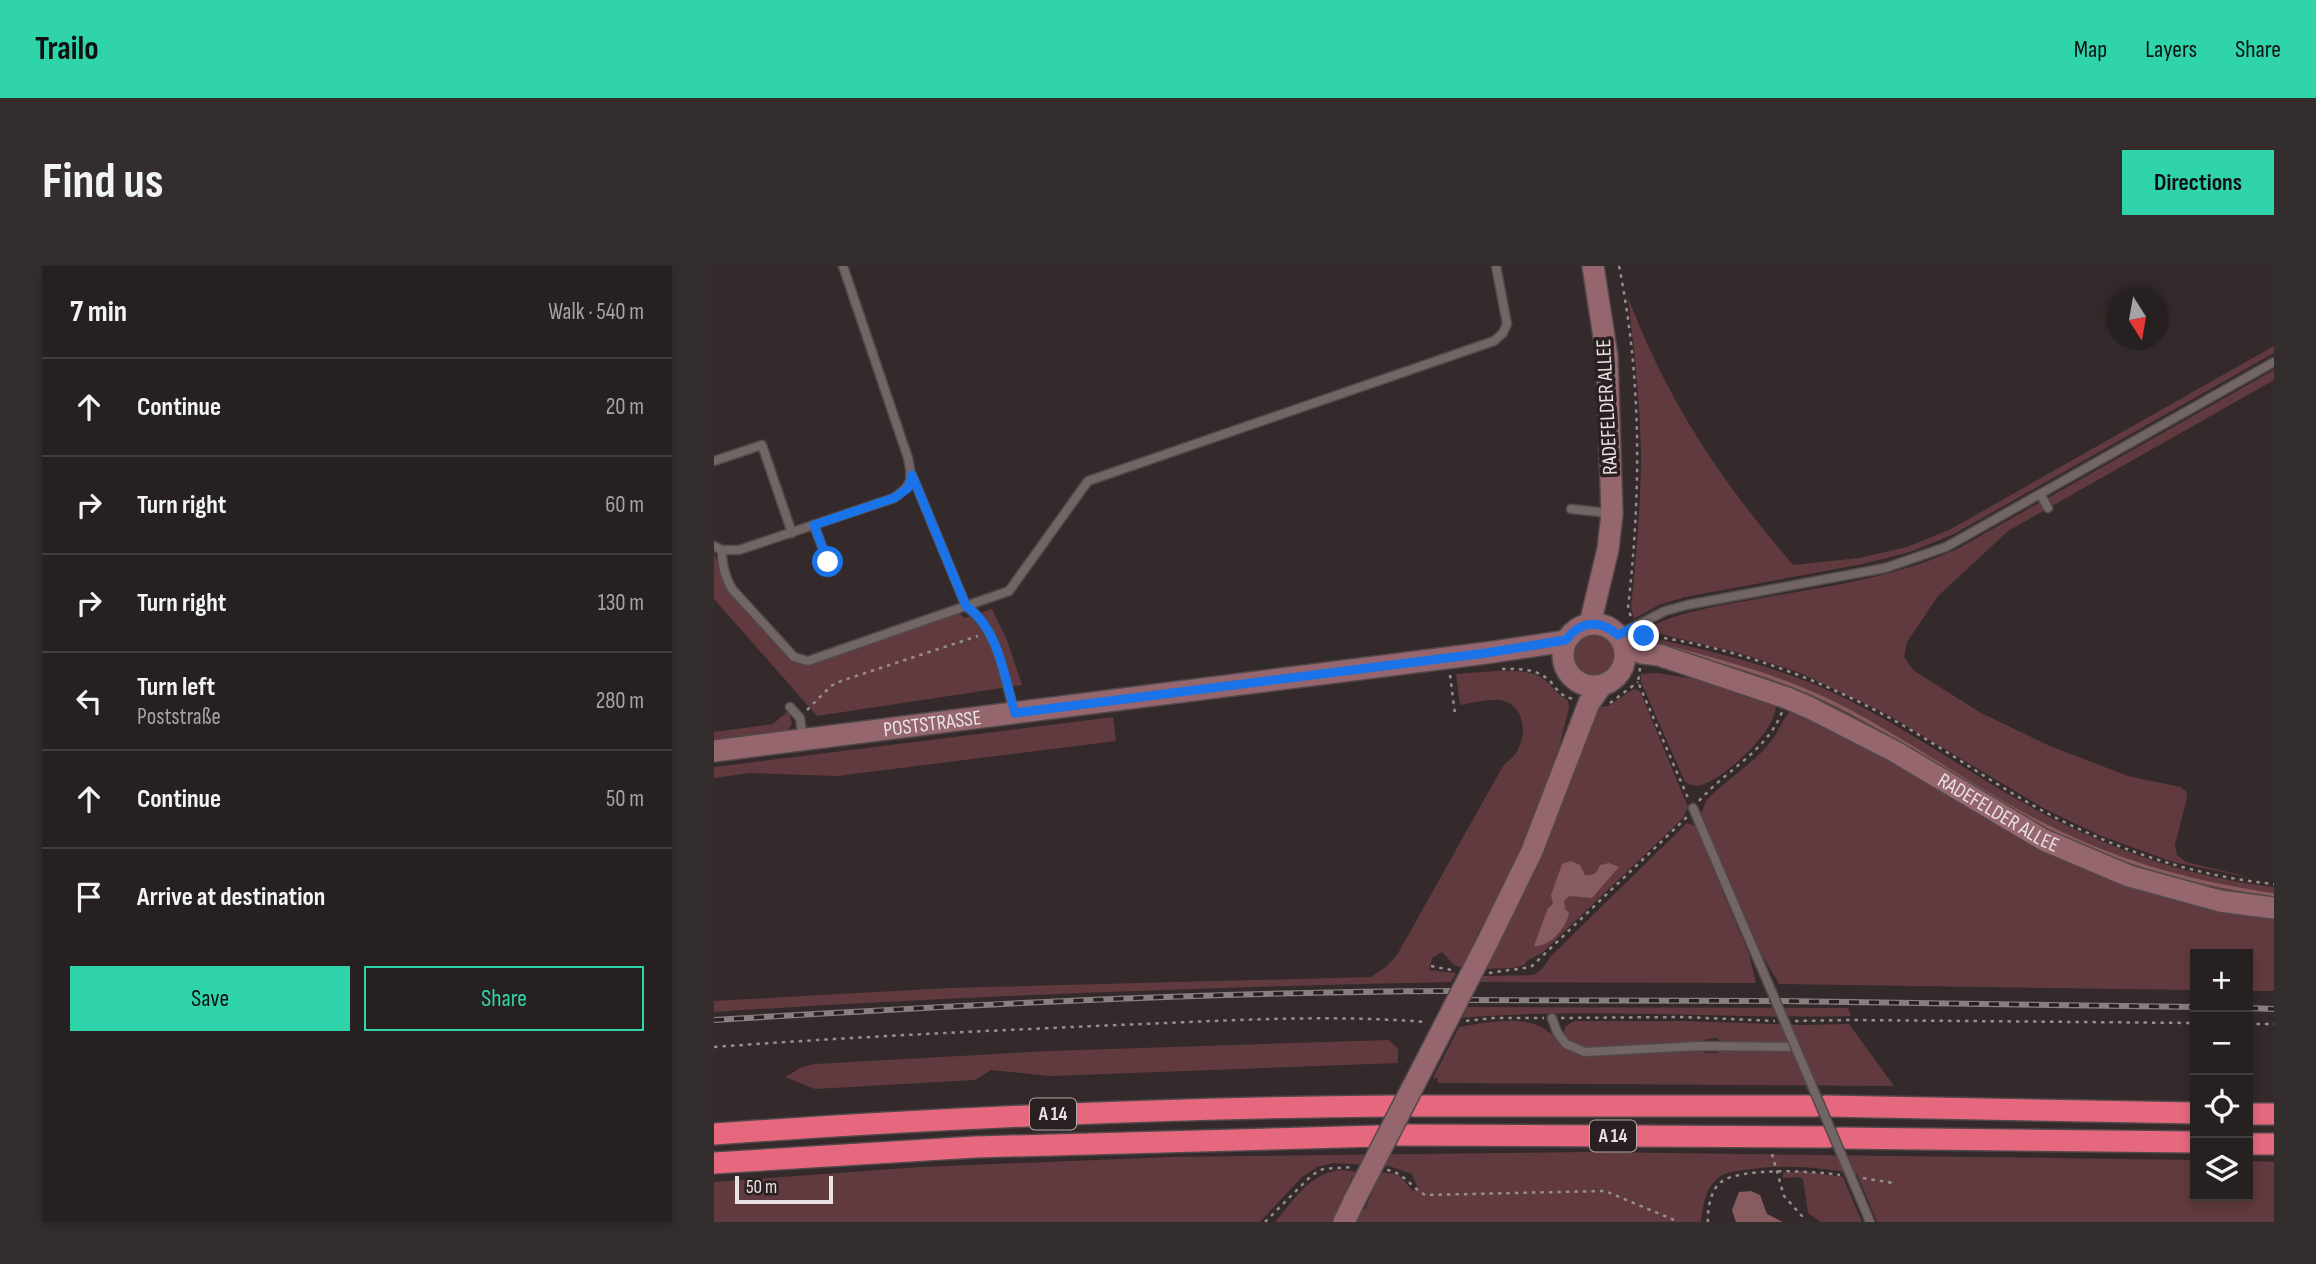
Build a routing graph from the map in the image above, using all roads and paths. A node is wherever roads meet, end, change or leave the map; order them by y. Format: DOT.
graph roads {
  1 [pos="843,266"];
  2 [pos="1496,266"];
  3 [pos="1593,266"];
  4 [pos="1619,266"];
  5 [pos="2274,362"];
  6 [pos="714,461"];
  7 [pos="912,475"];
  8 [pos="2040,494"];
  9 [pos="2048,508"];
  10 [pos="1571,509"];
  11 [pos="1612,514"];
  12 [pos="814,525"];
  13 [pos="792,533"];
  14 [pos="714,545"];
  15 [pos="722,550"];
  16 [pos="828,562"];
  17 [pos="966,606"];
  18 [pos="1616,631"];
  19 [pos="990,632"];
  20 [pos="1448,658"];
  21 [pos="1567,660"];
  22 [pos="1623,666"];
  23 [pos="1737,681"];
  24 [pos="1603,695"];
  25 [pos="1787,698"];
  26 [pos="790,707"];
  27 [pos="1015,713"];
  28 [pos="1455,714"];
  29 [pos="800,718"];
  30 [pos="803,740"];
  31 [pos="714,751"];
  32 [pos="1561,773"];
  33 [pos="1693,808"];
  34 [pos="2274,884"];
  35 [pos="2274,908"];
  36 [pos="1431,966"];
  37 [pos="1463,972"];
  38 [pos="1482,973"];
  39 [pos="1552,1018"];
  40 [pos="1781,1021"];
  41 [pos="1790,1021"];
  42 [pos="1437,1022"];
  43 [pos="1456,1022"];
  44 [pos="2190,1023"];
  45 [pos="2253,1024"];
  46 [pos="2274,1024"];
  47 [pos="1796,1046"];
  48 [pos="714,1047"];
  49 [pos="2190,1112"];
  50 [pos="2253,1114"];
  51 [pos="2274,1114"];
  52 [pos="714,1134"];
  53 [pos="1771,1137"];
  54 [pos="2190,1143"];
  55 [pos="2253,1143"];
  56 [pos="2274,1144"];
  57 [pos="714,1163"];
  58 [pos="1362,1167"];
  59 [pos="1380,1169"];
  60 [pos="1776,1172"];
  61 [pos="1840,1175"];
  62 [pos="1854,1177"];
  63 [pos="1893,1183"];
  64 [pos="1265,1222"];
  65 [pos="1343,1222"];
  66 [pos="1679,1222"];
  67 [pos="1708,1222"];
  68 [pos="1801,1222"];
  69 [pos="1870,1222"];
  1 -- 7 [label="lane"];
  2 -- 17 [label="lane"];
  3 -- 11 [label="main road, RADEFELDER ALLEE"];
  4 -- 18 [label="path"];
  5 -- 8 [label="lane"];
  6 -- 13 [label="lane"];
  7 -- 12 [label="lane"];
  7 -- 17 [label="lane"];
  8 -- 9 [label="lane"];
  8 -- 18 [label="lane"];
  10 -- 11 [label="lane"];
  11 -- 18 [label="main road, RADEFELDER ALLEE"];
  12 -- 13 [label="lane"];
  12 -- 16 [label="lane"];
  13 -- 15 [label="lane"];
  14 -- 15 [label="lane"];
  15 -- 17 [label="lane"];
  17 -- 19 [label="lane"];
  18 -- 21 [label="main road"];
  18 -- 22 [label="main road"];
  18 -- 23 [label="main road, RADEFELDER ALLEE"];
  18 -- 34 [label="path"];
  19 -- 27 [label="lane"];
  19 -- 29 [label="path"];
  20 -- 21 [label="main road, POSTSTRASSE"];
  20 -- 27 [label="main road, POSTSTRASSE"];
  20 -- 28 [label="path"];
  21 -- 24 [label="main road"];
  21 -- 32 [label="main road"];
  22 -- 23 [label="main road, RADEFELDER ALLEE"];
  22 -- 24 [label="main road"];
  23 -- 25 [label="main road, RADEFELDER ALLEE"];
  24 -- 32 [label="main road"];
  24 -- 33 [label="path"];
  25 -- 33 [label="path"];
  25 -- 35 [label="main road, RADEFELDER ALLEE"];
  26 -- 29 [label="lane"];
  27 -- 30 [label="main road, POSTSTRASSE"];
  29 -- 30 [label="lane"];
  30 -- 31 [label="main road, POSTSTRASSE"];
  32 -- 65 [label="main road, bridge"];
  33 -- 38 [label="path"];
  33 -- 47 [label="lane, bridge"];
  36 -- 37 [label="path"];
  39 -- 40 [label="path"];
  39 -- 43 [label="path"];
  39 -- 47 [label="lane"];
  41 -- 44 [label="path"];
  42 -- 48 [label="path"];
  45 -- 46 [label="path"];
  47 -- 69 [label="lane, bridge"];
  49 -- 52 [label="highway, A 14"];
  50 -- 51 [label="highway"];
  53 -- 54 [label="highway, A 14"];
  53 -- 57 [label="highway, A 14"];
  53 -- 60 [label="path"];
  55 -- 56 [label="highway"];
  58 -- 64 [label="path"];
  59 -- 66 [label="path"];
  60 -- 61 [label="path"];
  60 -- 67 [label="path"];
  60 -- 68 [label="path"];
  62 -- 63 [label="path"];
}
